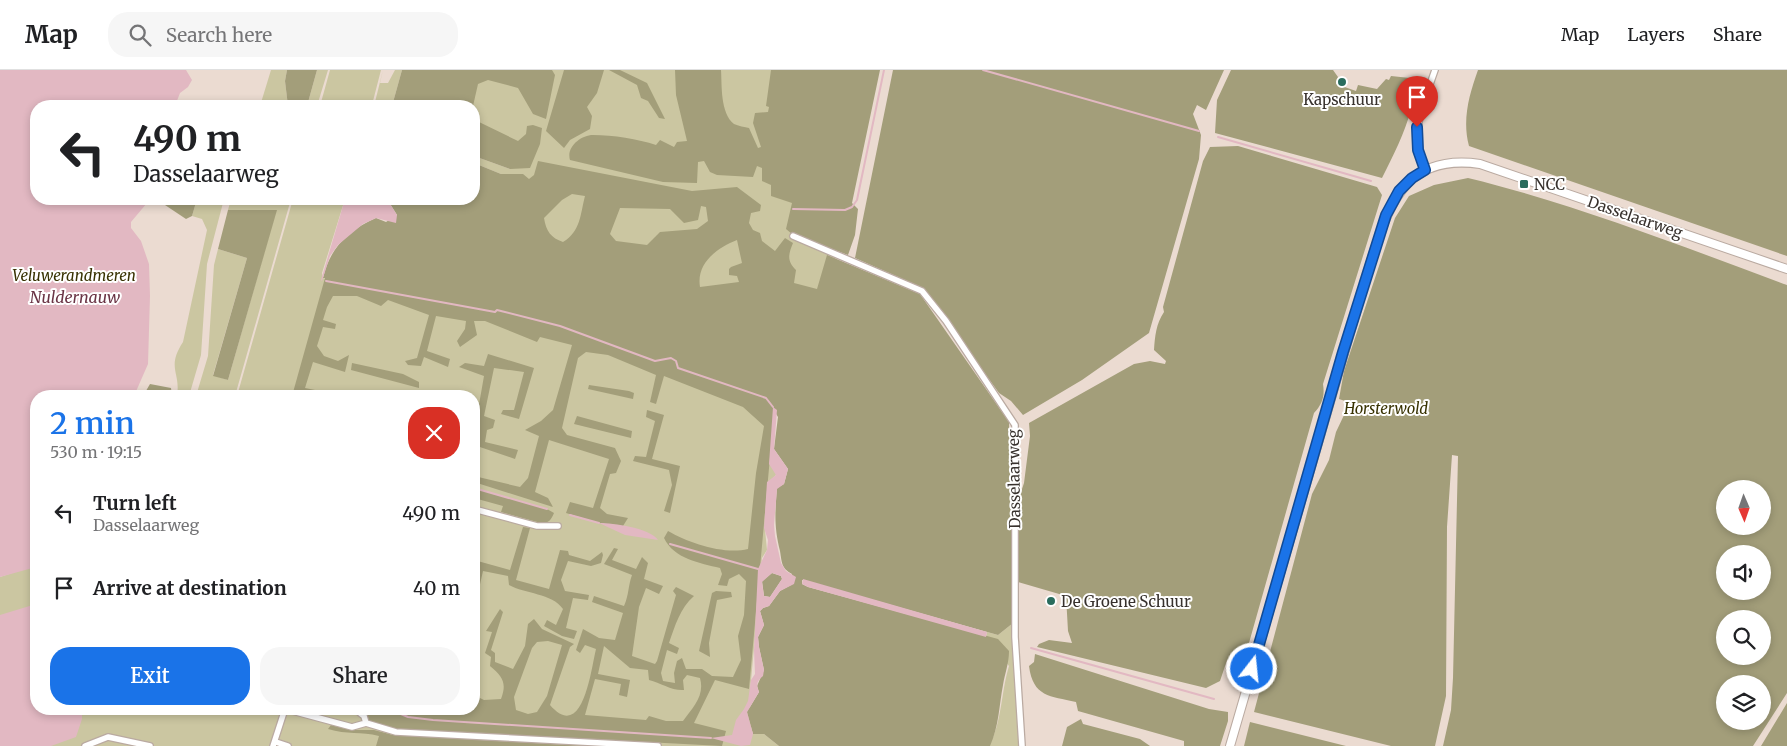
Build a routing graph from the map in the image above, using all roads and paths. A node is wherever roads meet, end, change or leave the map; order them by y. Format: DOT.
graph roads {
  1 [pos="1435,70"];
  2 [pos="1425,170"];
  3 [pos="792,236"];
  4 [pos="1787,269"];
  5 [pos="480,511"];
  6 [pos="558,526"];
  7 [pos="283,715"];
  8 [pos="309,715"];
  9 [pos="363,715"];
  10 [pos="366,723"];
  11 [pos="274,744"];
  12 [pos="85,746"];
  13 [pos="150,746"];
  14 [pos="288,746"];
  15 [pos="658,746"];
  16 [pos="1022,746"];
  17 [pos="1230,746"];
  1 -- 2 [label="street"];
  2 -- 4 [label="street, Dasselaarweg"];
  2 -- 17 [label="street, Dasselaarweg"];
  3 -- 16 [label="street, Dasselaarweg"];
  5 -- 6 [label="street"];
  7 -- 11 [label="street"];
  8 -- 10 [label="street"];
  9 -- 10 [label="street"];
  10 -- 15 [label="street"];
  11 -- 14 [label="street"];
  12 -- 13 [label="street"];
}
